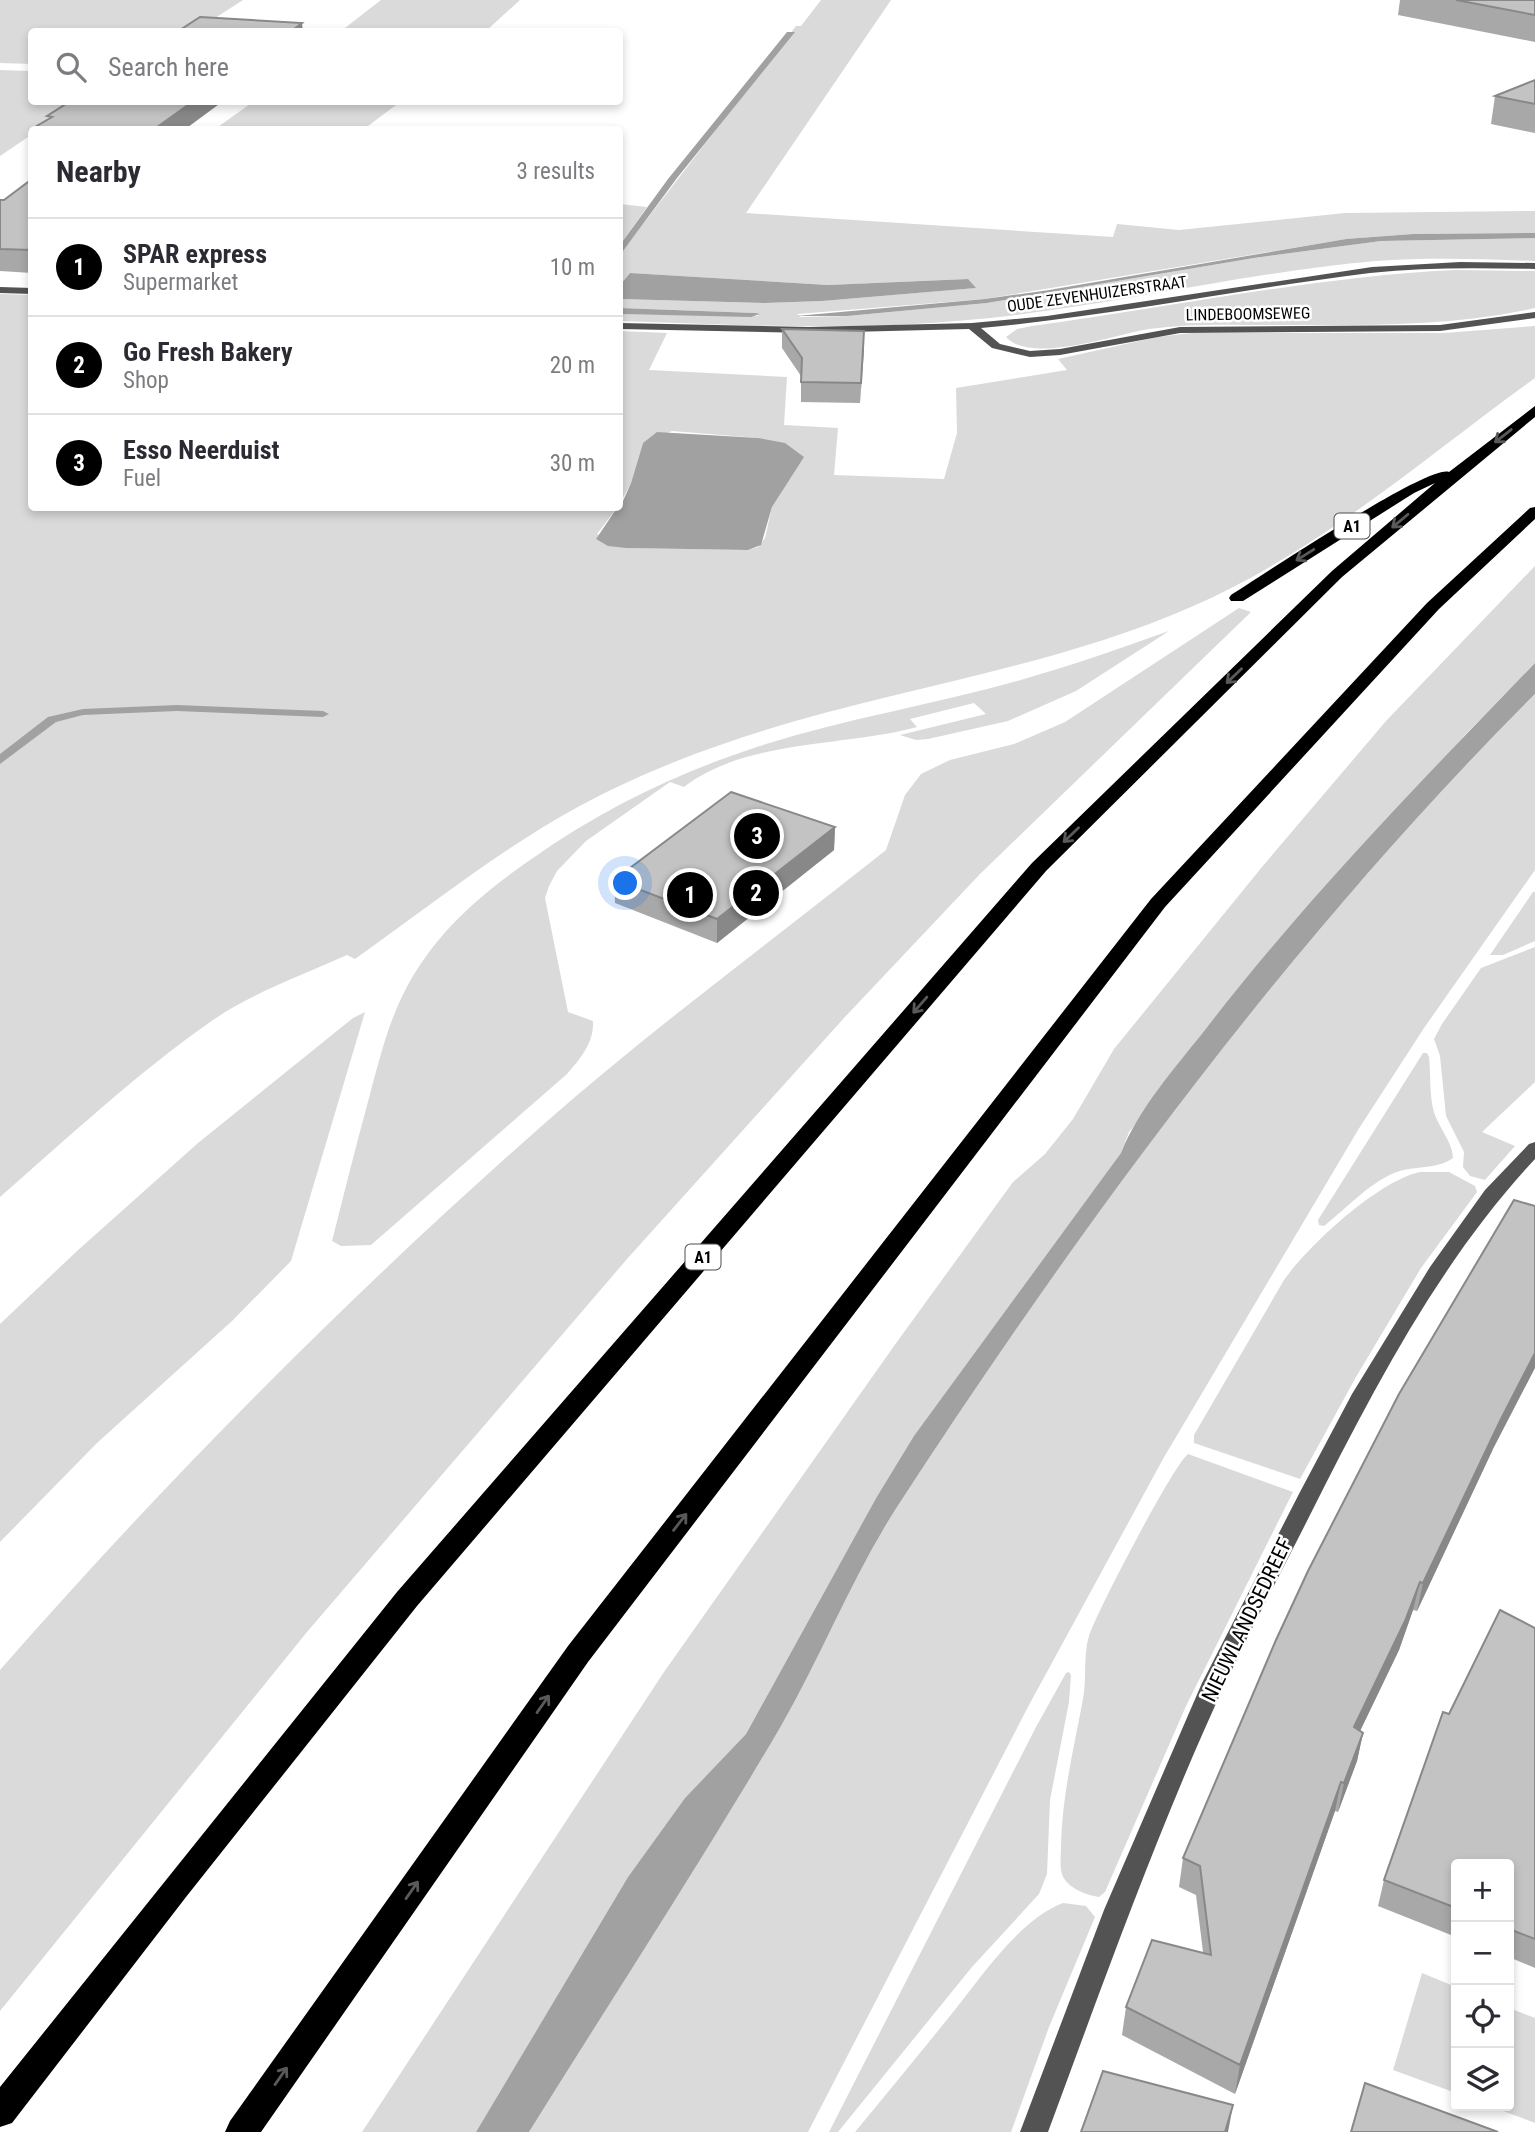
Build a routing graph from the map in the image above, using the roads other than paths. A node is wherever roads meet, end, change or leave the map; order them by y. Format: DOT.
graph roads {
  1 [pos="1535,266"];
  2 [pos="0,290"];
  3 [pos="28,291"];
  4 [pos="1535,315"];
  5 [pos="623,326"];
  6 [pos="972,326"];
  7 [pos="1535,410"];
  8 [pos="1471,461"];
  9 [pos="1535,512"];
  10 [pos="1237,598"];
  11 [pos="1535,1148"];
  12 [pos="0,2112"];
  13 [pos="242,2132"];
  14 [pos="1034,2132"];
  1 -- 6 [label="street, OUDE ZEVENHUIZERSTRAAT"];
  2 -- 3 [label="street"];
  4 -- 6 [label="street, LINDEBOOMSEWEG"];
  5 -- 6 [label="street, OUDE ZEVENHUIZERSTRAAT"];
  7 -- 8 [label="highway, A1, one-way"];
  8 -- 10 [label="highway, A1, one-way"];
  8 -- 12 [label="highway, A1, one-way"];
  13 -- 9 [label="highway, one-way"];
  11 -- 14 [label="street, NIEUWLANDSEDREEF"];
}
